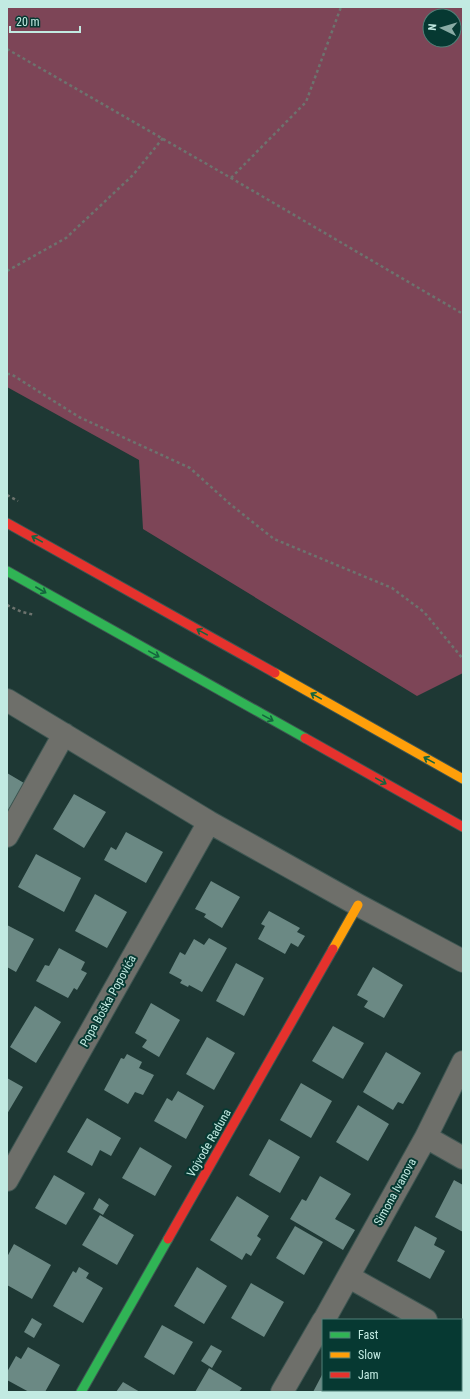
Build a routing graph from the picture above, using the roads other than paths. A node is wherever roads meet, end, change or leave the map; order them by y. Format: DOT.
graph roads {
  1 [pos="7,523"];
  2 [pos="7,571"];
  3 [pos="7,700"];
  4 [pos="64,734"];
  5 [pos="463,779"];
  6 [pos="209,822"];
  7 [pos="463,827"];
  8 [pos="7,836"];
  9 [pos="358,905"];
  10 [pos="463,961"];
  11 [pos="463,1062"];
  12 [pos="426,1137"];
  13 [pos="463,1158"];
  14 [pos="7,1180"];
  15 [pos="348,1277"];
  16 [pos="324,1319"];
  17 [pos="424,1319"];
  18 [pos="322,1323"];
  19 [pos="81,1392"];
  20 [pos="282,1392"];
  5 -- 1 [label="main road, one-way"];
  2 -- 7 [label="main road, one-way"];
  3 -- 4 [label="street"];
  4 -- 6 [label="street"];
  4 -- 8 [label="street"];
  6 -- 9 [label="street"];
  6 -- 14 [label="street, Popa Boška Popovića"];
  9 -- 10 [label="street"];
  9 -- 19 [label="main road, Vojvode Raduna"];
  11 -- 12 [label="street, Simona Ivanova"];
  12 -- 13 [label="street"];
  12 -- 15 [label="street, Simona Ivanova"];
  15 -- 16 [label="street, Simona Ivanova"];
  15 -- 17 [label="street"];
  18 -- 20 [label="street, Simona Ivanova"];
}
